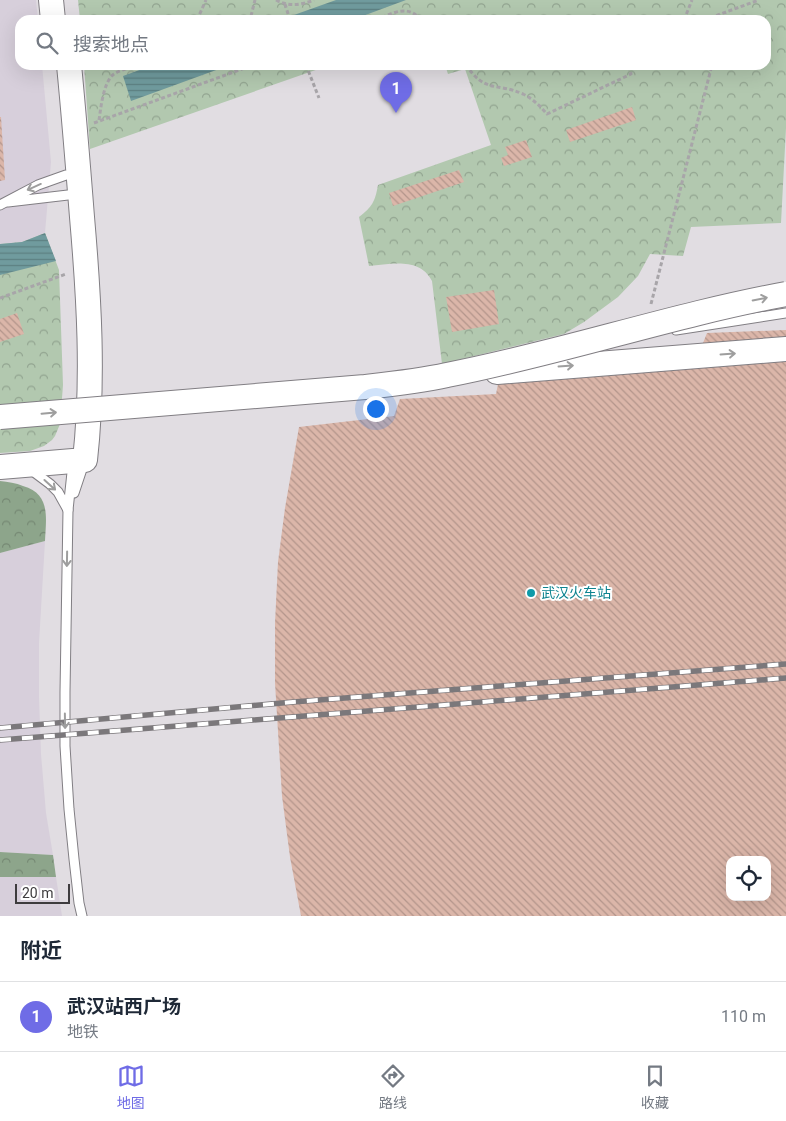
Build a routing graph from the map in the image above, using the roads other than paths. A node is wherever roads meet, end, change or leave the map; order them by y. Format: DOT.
graph roads {
  1 [pos="51,0"];
  2 [pos="64,0"];
  3 [pos="52,15"];
  4 [pos="66,15"];
  5 [pos="57,70"];
  6 [pos="69,70"];
  7 [pos="67,185"];
  8 [pos="2,204"];
  9 [pos="786,294"];
  10 [pos="786,313"];
  11 [pos="672,331"];
  12 [pos="652,334"];
  13 [pos="786,349"];
  14 [pos="448,375"];
  15 [pos="237,388"];
  16 [pos="89,398"];
  17 [pos="0,417"];
  18 [pos="79,461"];
  19 [pos="25,465"];
  20 [pos="0,467"];
  21 [pos="68,510"];
  22 [pos="82,916"];
  1 -- 3 [label="street"];
  2 -- 4 [label="street"];
  5 -- 7 [label="street"];
  6 -- 16 [label="street"];
  7 -- 8 [label="lane"];
  7 -- 8 [label="lane, one-way"];
  7 -- 16 [label="street"];
  14 -- 9 [label="street, one-way, bridge"];
  10 -- 11 [label="lane"];
  12 -- 15 [label="lane"];
  14 -- 13 [label="street, one-way, bridge"];
  17 -- 14 [label="street, one-way, bridge"];
  16 -- 18 [label="street"];
  18 -- 19 [label="street"];
  18 -- 21 [label="lane"];
  19 -- 20 [label="street"];
  19 -- 21 [label="lane, one-way"];
  21 -- 22 [label="lane, one-way"];
}
